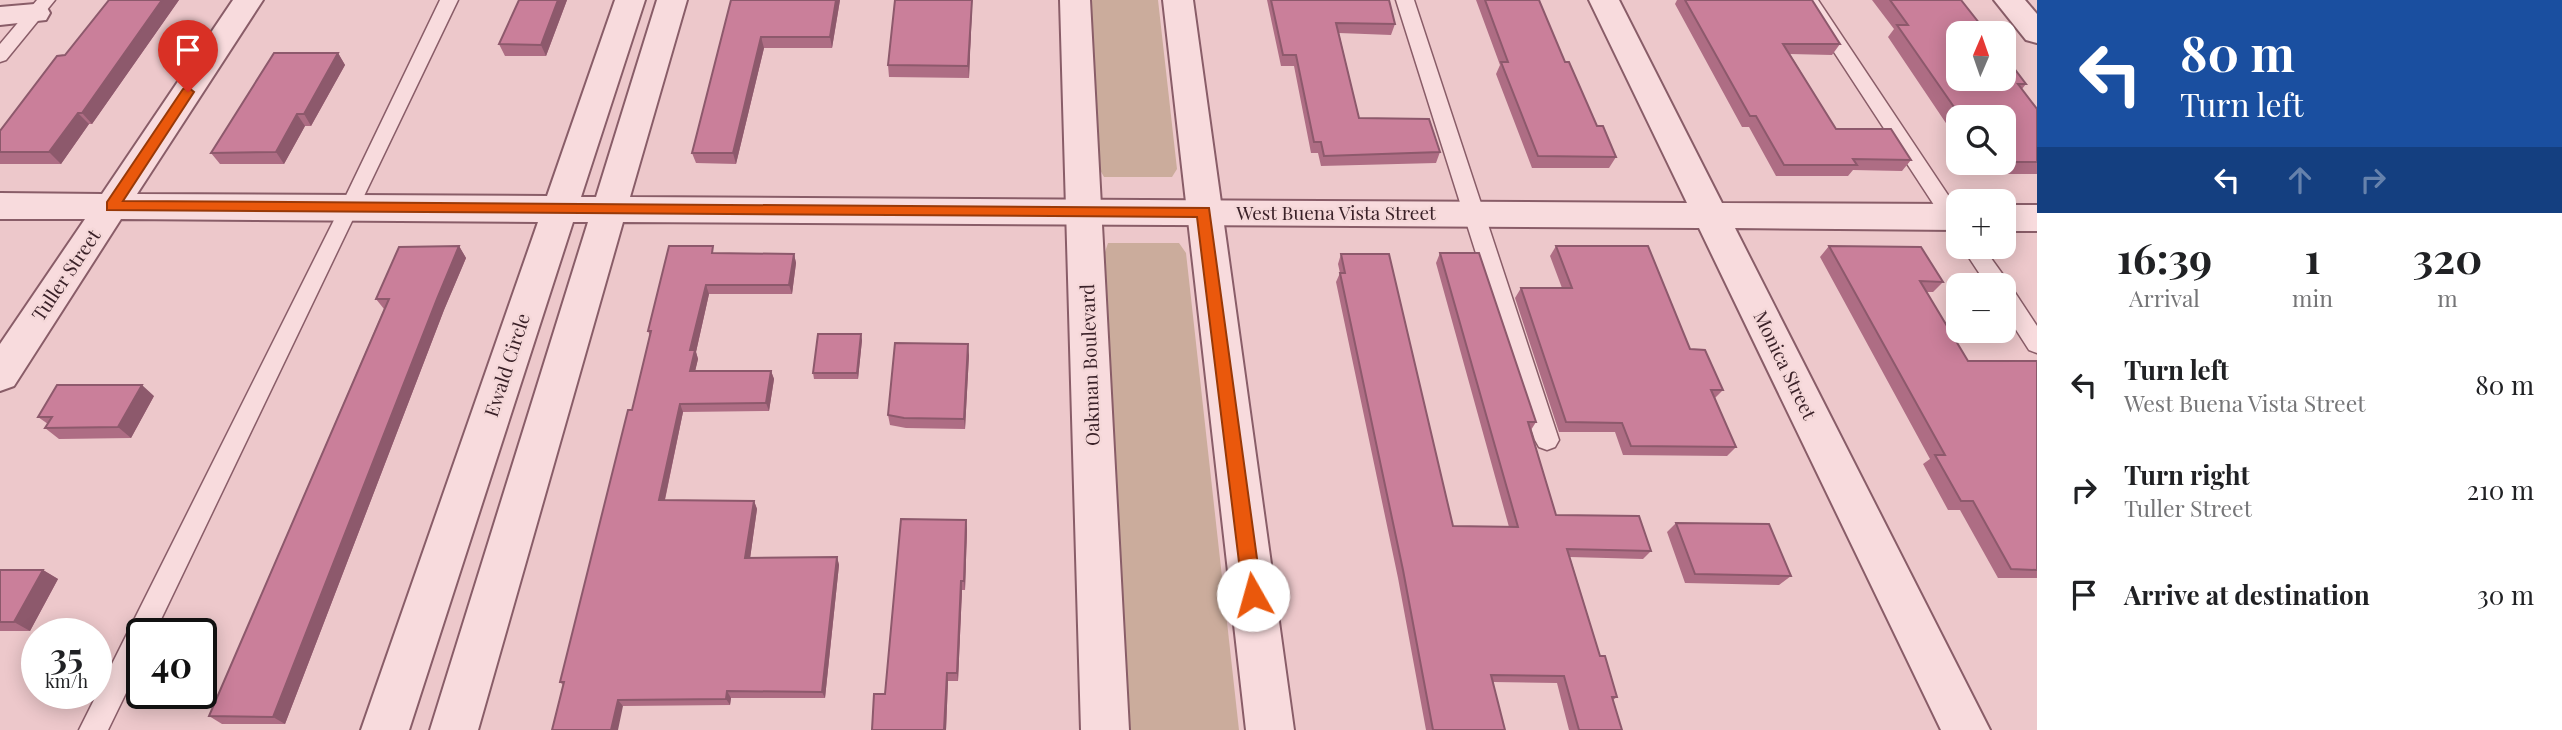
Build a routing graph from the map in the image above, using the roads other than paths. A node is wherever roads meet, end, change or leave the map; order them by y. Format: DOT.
graph roads {
  1 [pos="248,0"];
  2 [pos="449,0"];
  3 [pos="630,0"];
  4 [pos="672,0"];
  5 [pos="1075,0"];
  6 [pos="1178,0"];
  7 [pos="1405,0"];
  8 [pos="1604,0"];
  9 [pos="1809,0"];
  10 [pos="2009,0"];
  11 [pos="40,7"];
  12 [pos="0,16"];
  13 [pos="2037,33"];
  14 [pos="0,56"];
  15 [pos="1946,205"];
  16 [pos="0,206"];
  17 [pos="112,206"];
  18 [pos="350,208"];
  19 [pos="560,209"];
  20 [pos="609,209"];
  21 [pos="1085,212"];
  22 [pos="1204,212"];
  23 [pos="1473,213"];
  24 [pos="1710,215"];
  25 [pos="2016,218"];
  26 [pos="2037,218"];
  27 [pos="1946,220"];
  28 [pos="2016,312"];
  29 [pos="2037,344"];
  30 [pos="0,375"];
  31 [pos="1547,440"];
  32 [pos="93,730"];
  33 [pos="385,730"];
  34 [pos="454,730"];
  35 [pos="1105,730"];
  36 [pos="1270,730"];
  37 [pos="1966,730"];
  1 -- 17 [label="street, Tuller Street"];
  2 -- 18 [label="lane"];
  3 -- 19 [label="street, Ewald Circle"];
  4 -- 20 [label="street"];
  5 -- 21 [label="street, Oakman Boulevard"];
  6 -- 22 [label="street"];
  7 -- 23 [label="lane"];
  8 -- 24 [label="street, Monica Street"];
  9 -- 15 [label="lane"];
  10 -- 13 [label="street"];
  11 -- 12 [label="street"];
  11 -- 14 [label="lane"];
  16 -- 17 [label="street, West Buena Vista Street"];
  17 -- 18 [label="street, West Buena Vista Street"];
  17 -- 30 [label="street, Tuller Street"];
  18 -- 19 [label="street, West Buena Vista Street"];
  18 -- 32 [label="lane"];
  19 -- 20 [label="street, West Buena Vista Street"];
  19 -- 33 [label="street, Ewald Circle"];
  20 -- 21 [label="street, West Buena Vista Street"];
  20 -- 34 [label="street"];
  21 -- 22 [label="street, West Buena Vista Street"];
  21 -- 35 [label="street, Oakman Boulevard"];
  22 -- 23 [label="street, West Buena Vista Street"];
  22 -- 36 [label="street"];
  23 -- 24 [label="street, West Buena Vista Street"];
  23 -- 31 [label="lane"];
  24 -- 27 [label="street, West Buena Vista Street"];
  24 -- 37 [label="street, Monica Street"];
  25 -- 26 [label="street"];
  28 -- 29 [label="lane"];
}
